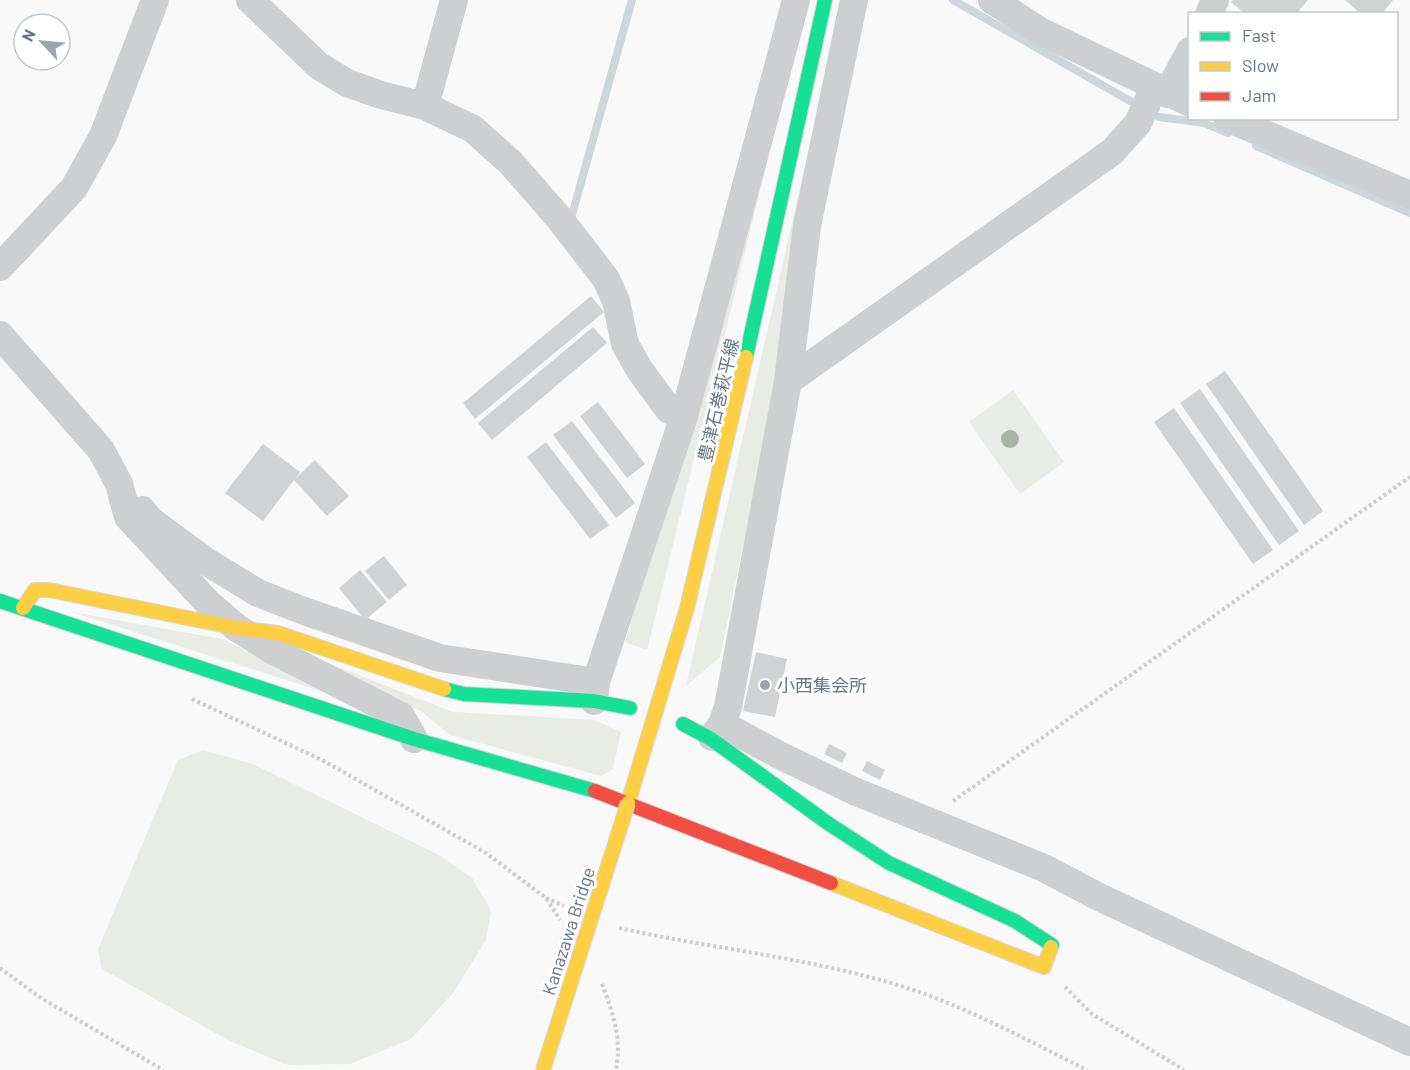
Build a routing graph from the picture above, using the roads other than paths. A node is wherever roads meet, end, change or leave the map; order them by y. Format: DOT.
graph roads {
  1 [pos="155,0"];
  2 [pos="250,0"];
  3 [pos="454,0"];
  4 [pos="796,0"];
  5 [pos="825,0"];
  6 [pos="854,0"];
  7 [pos="992,0"];
  8 [pos="1188,55"];
  9 [pos="1170,95"];
  10 [pos="425,106"];
  11 [pos="1232,120"];
  12 [pos="1410,195"];
  13 [pos="0,267"];
  14 [pos="0,335"];
  15 [pos="788,381"];
  16 [pos="684,416"];
  17 [pos="119,484"];
  18 [pos="0,601"];
  19 [pos="22,608"];
  20 [pos="237,628"];
  21 [pos="595,692"];
  22 [pos="630,708"];
  23 [pos="683,724"];
  24 [pos="717,731"];
  25 [pos="414,739"];
  26 [pos="628,803"];
  27 [pos="1410,1042"];
  28 [pos="543,1070"];
  1 -- 13 [label="street"];
  2 -- 10 [label="street"];
  3 -- 10 [label="street"];
  4 -- 16 [label="street"];
  5 -- 26 [label="street, 豊津石巻萩平線"];
  6 -- 15 [label="street"];
  7 -- 9 [label="street"];
  8 -- 9 [label="street"];
  9 -- 15 [label="street"];
  10 -- 16 [label="street"];
  11 -- 12 [label="street"];
  14 -- 17 [label="street"];
  15 -- 24 [label="street"];
  16 -- 21 [label="street"];
  17 -- 20 [label="street"];
  17 -- 21 [label="street"];
  18 -- 19 [label="street"];
  19 -- 20 [label="street"];
  19 -- 25 [label="street"];
  20 -- 21 [label="street"];
  20 -- 25 [label="street"];
  21 -- 22 [label="street"];
  23 -- 24 [label="street"];
  24 -- 26 [label="street"];
  24 -- 27 [label="street"];
  25 -- 26 [label="street"];
  26 -- 28 [label="street, Kanazawa Bridge, bridge"];
}
